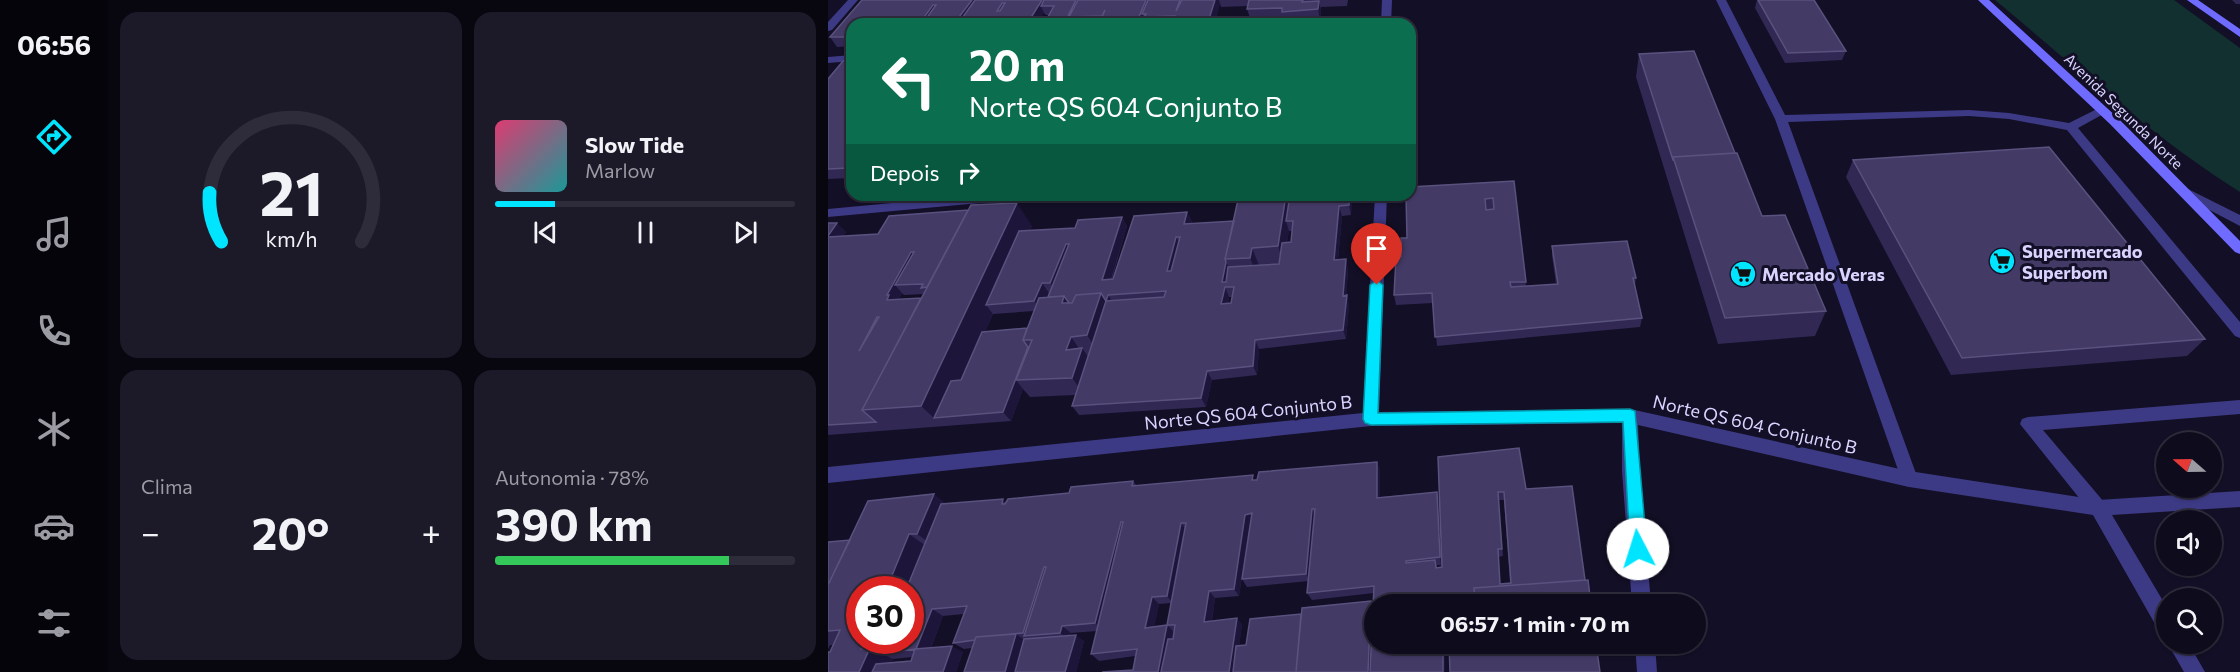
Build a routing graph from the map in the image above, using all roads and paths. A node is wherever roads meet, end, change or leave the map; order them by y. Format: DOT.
graph roads {
  1 [pos="853,0"];
  2 [pos="1387,0"];
  3 [pos="1721,0"];
  4 [pos="1983,0"];
  5 [pos="2192,0"];
  6 [pos="1386,18"];
  7 [pos="828,28"];
  8 [pos="2240,34"];
  9 [pos="846,58"];
  10 [pos="828,60"];
  11 [pos="2103,110"];
  12 [pos="1781,119"];
  13 [pos="2071,127"];
  14 [pos="2186,192"];
  15 [pos="959,201"];
  16 [pos="1381,201"];
  17 [pos="828,213"];
  18 [pos="2240,221"];
  19 [pos="2240,249"];
  20 [pos="2237,326"];
  21 [pos="2240,407"];
  22 [pos="1630,416"];
  23 [pos="1371,419"];
  24 [pos="828,475"];
  25 [pos="1909,479"];
  26 [pos="2240,499"];
  27 [pos="2098,508"];
  28 [pos="1641,594"];
  29 [pos="2156,607"];
  30 [pos="1646,654"];
  31 [pos="2184,654"];
  32 [pos="1647,672"];
  33 [pos="2194,672"];
  1 -- 7 [label="street"];
  2 -- 6 [label="street"];
  3 -- 12 [label="street"];
  4 -- 11 [label="main road, Avenida Segunda Norte"];
  5 -- 8 [label="main road"];
  9 -- 10 [label="street"];
  11 -- 13 [label="street"];
  11 -- 14 [label="main road, Avenida Segunda Norte"];
  12 -- 13 [label="street"];
  12 -- 25 [label="street"];
  13 -- 20 [label="street"];
  14 -- 18 [label="street"];
  14 -- 19 [label="main road, Avenida Segunda Norte"];
  15 -- 17 [label="street"];
  16 -- 23 [label="street"];
  21 -- 27 [label="street"];
  22 -- 23 [label="street, Norte QS 604 Conjunto B"];
  22 -- 25 [label="street, Norte QS 604 Conjunto B"];
  22 -- 28 [label="street"];
  23 -- 24 [label="street, Norte QS 604 Conjunto B"];
  25 -- 27 [label="street, Norte QS 604 Conjunto B"];
  26 -- 27 [label="street, Norte QS 604 Conjunto B"];
  27 -- 29 [label="street"];
  30 -- 32 [label="street"];
  31 -- 33 [label="street"];
}
